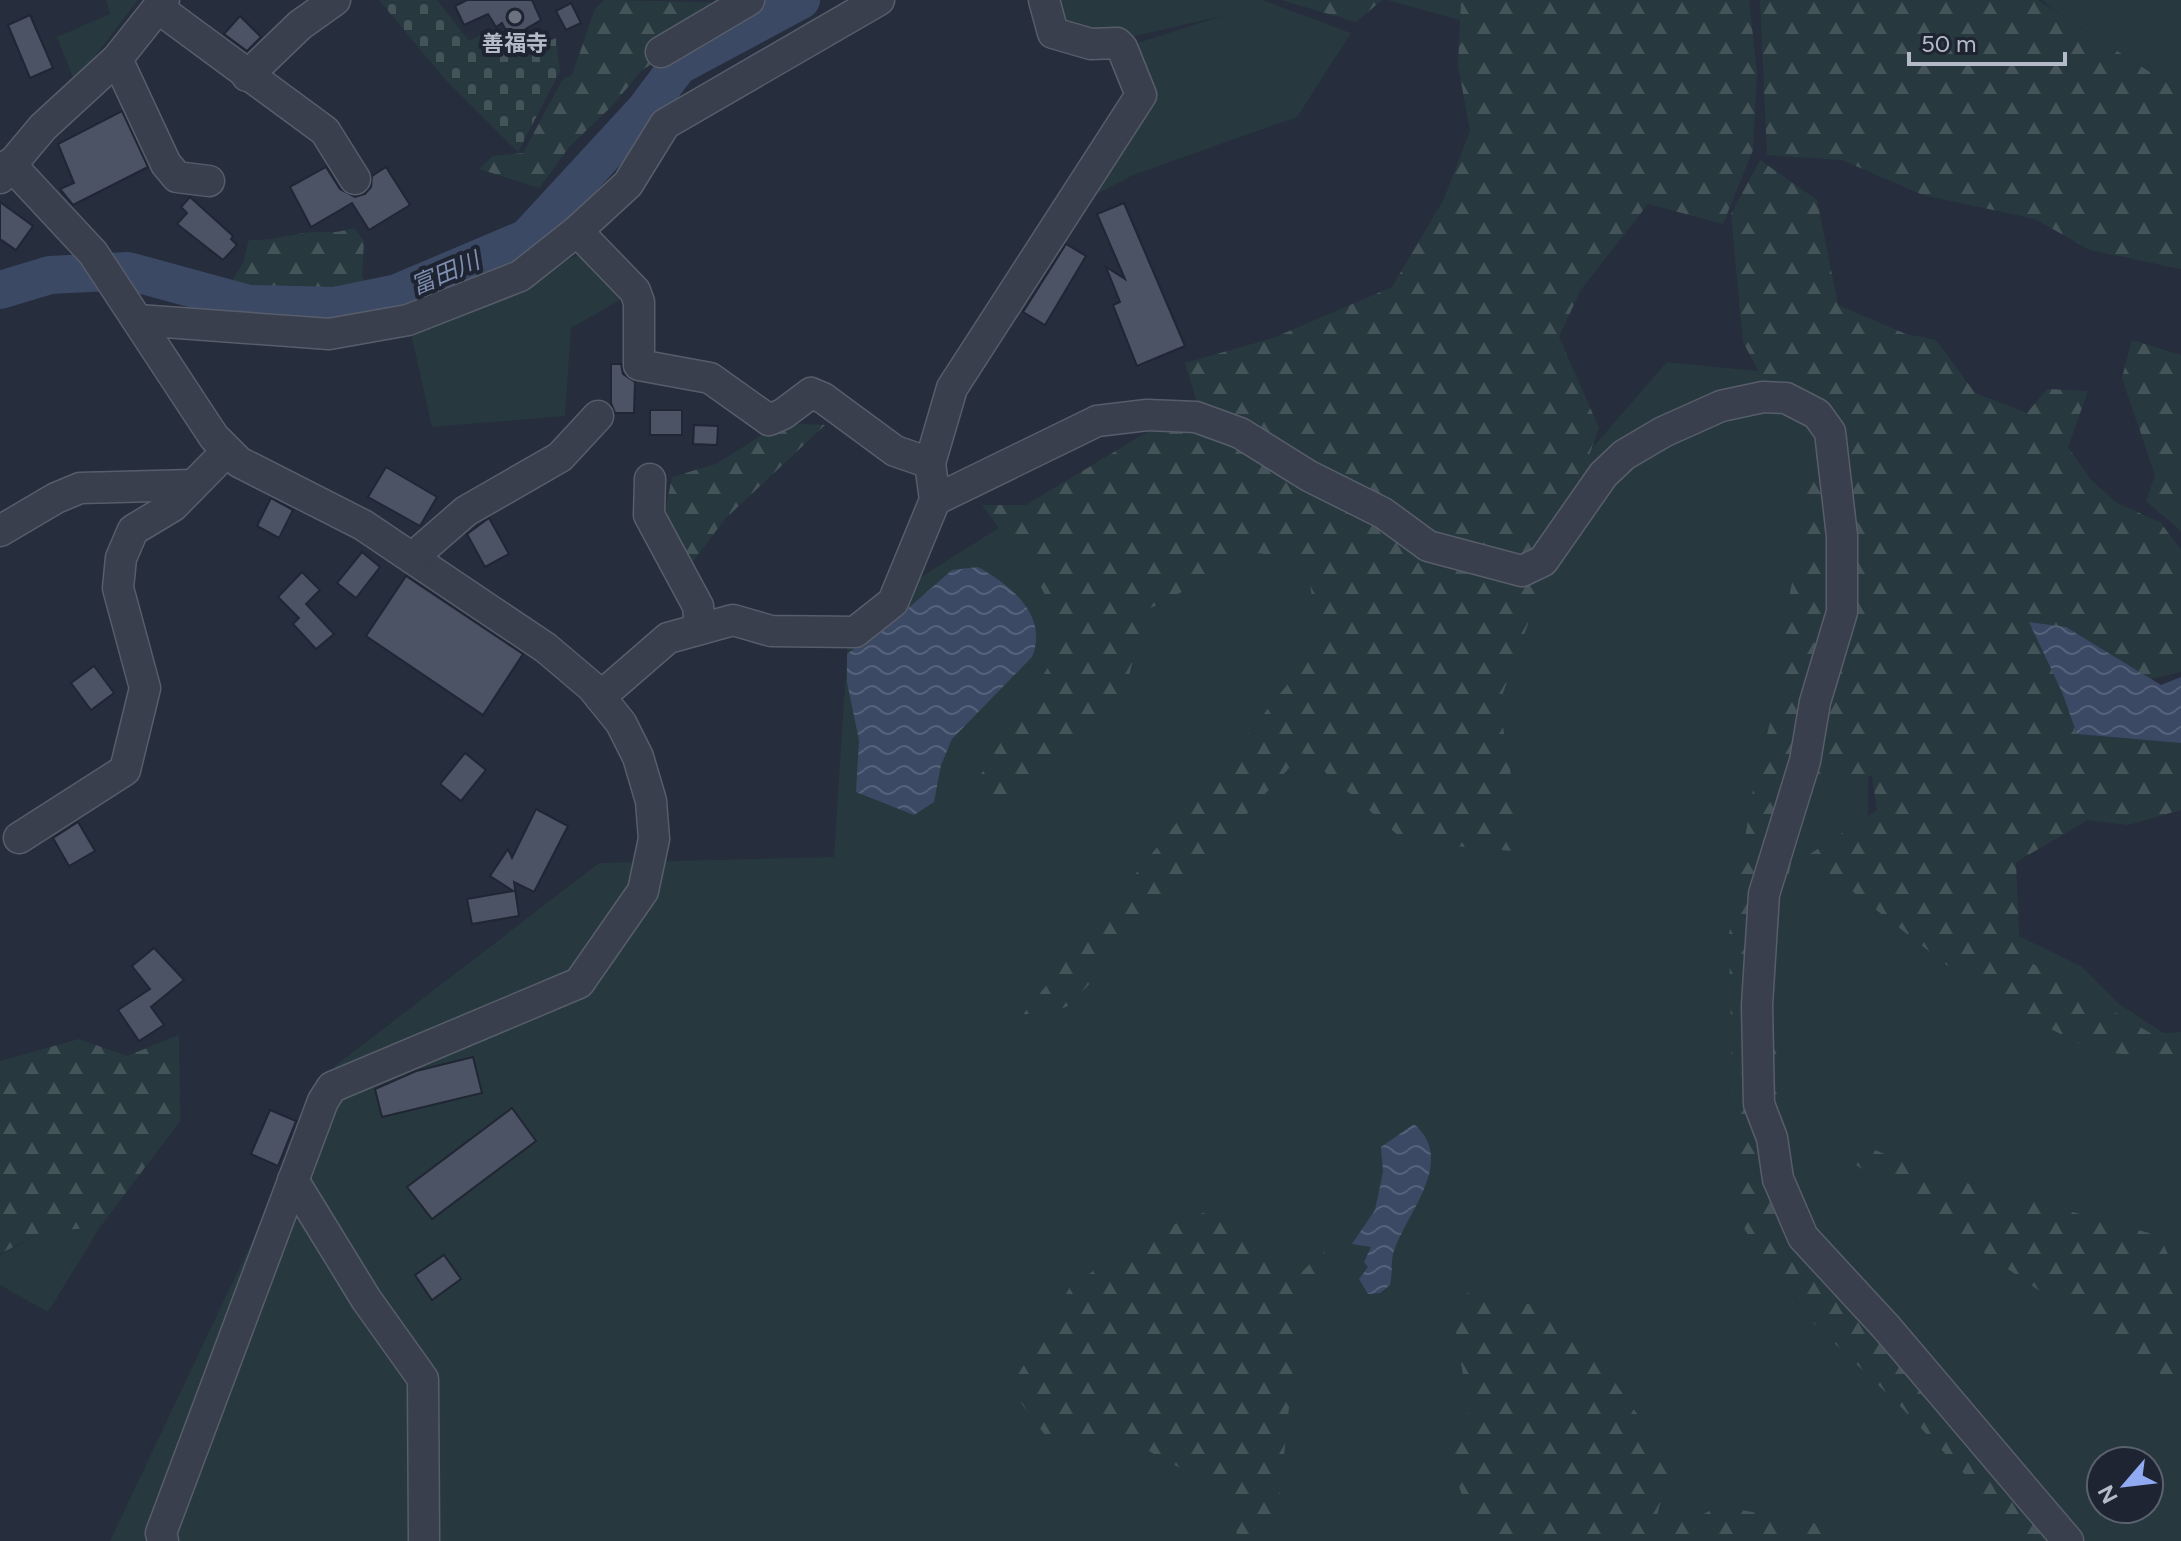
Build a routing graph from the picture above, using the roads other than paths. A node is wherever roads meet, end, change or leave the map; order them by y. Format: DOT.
graph roads {
  1 [pos="335,0"];
  2 [pos="749,0"];
  3 [pos="879,0"];
  4 [pos="1044,0"];
  5 [pos="161,4"];
  6 [pos="661,52"];
  7 [pos="117,59"];
  8 [pos="247,76"];
  9 [pos="5,171"];
  10 [pos="355,179"];
  11 [pos="209,181"];
  12 [pos="577,231"];
  13 [pos="138,320"];
  14 [pos="598,416"];
  15 [pos="227,451"];
  16 [pos="930,463"];
  17 [pos="650,479"];
  18 [pos="193,485"];
  19 [pos="935,500"];
  20 [pos="0,531"];
  21 [pos="412,558"];
  22 [pos="700,629"];
  23 [pos="600,697"];
  24 [pos="19,838"];
  25 [pos="293,1180"];
  26 [pos="163,1541"];
  27 [pos="424,1541"];
  28 [pos="2068,1541"];
  1 -- 8 [label="street"];
  2 -- 6 [label="street"];
  3 -- 12 [label="street"];
  4 -- 16 [label="street"];
  5 -- 7 [label="street"];
  5 -- 8 [label="street"];
  7 -- 9 [label="street"];
  7 -- 11 [label="street"];
  8 -- 10 [label="street"];
  9 -- 13 [label="street"];
  12 -- 13 [label="street"];
  12 -- 16 [label="street"];
  13 -- 15 [label="street"];
  14 -- 21 [label="street"];
  15 -- 18 [label="street"];
  15 -- 21 [label="street"];
  16 -- 19 [label="street"];
  17 -- 22 [label="street"];
  18 -- 20 [label="street"];
  18 -- 24 [label="street"];
  19 -- 22 [label="street"];
  19 -- 28 [label="street"];
  21 -- 23 [label="street"];
  22 -- 23 [label="street"];
  23 -- 25 [label="street"];
  25 -- 26 [label="street"];
  25 -- 27 [label="street"];
}
